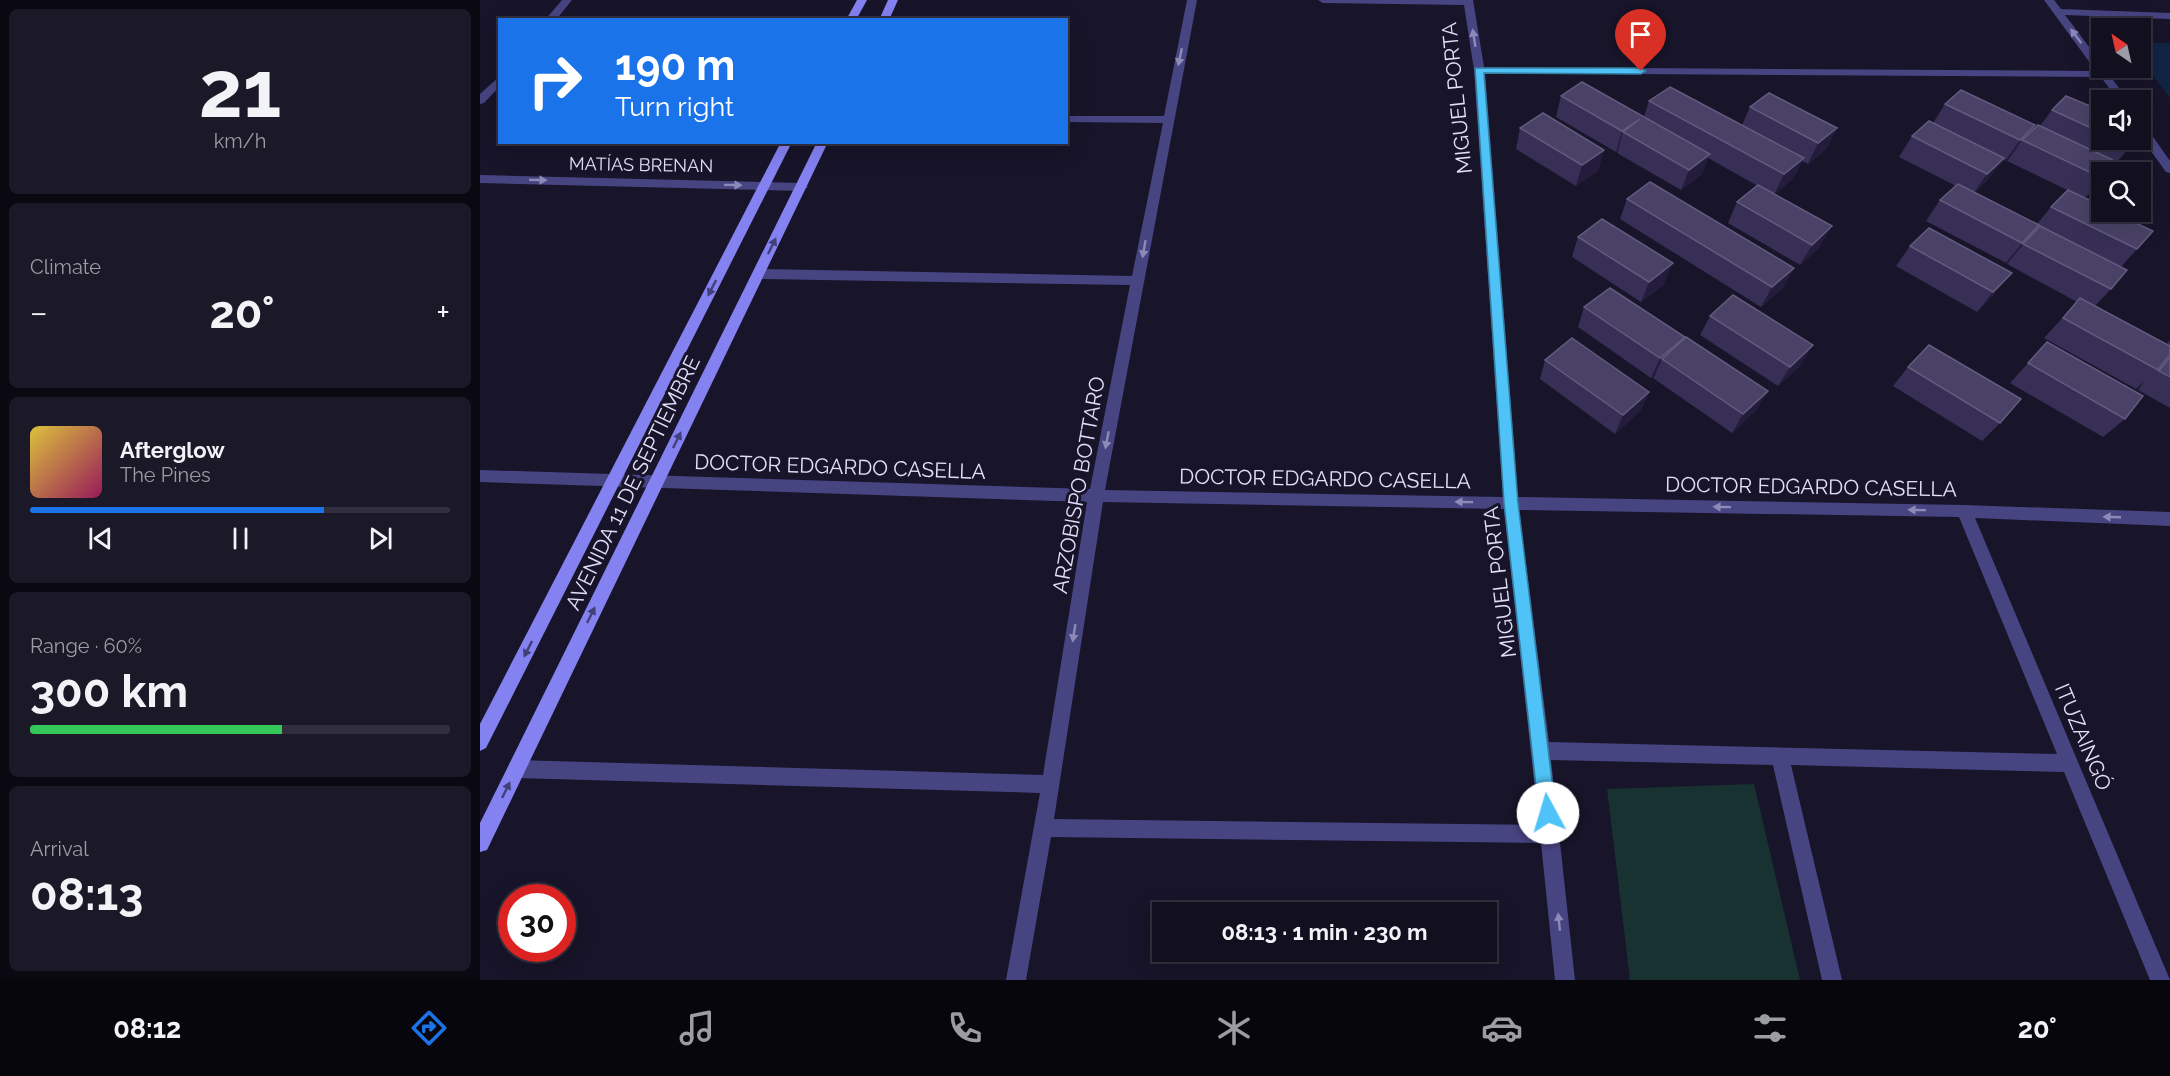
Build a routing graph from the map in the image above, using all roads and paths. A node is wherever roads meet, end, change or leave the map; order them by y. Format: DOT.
graph roads {
  1 [pos="567,0"];
  2 [pos="862,0"];
  3 [pos="893,0"];
  4 [pos="1192,0"];
  5 [pos="1323,0"];
  6 [pos="2049,0"];
  7 [pos="1468,1"];
  8 [pos="2058,12"];
  9 [pos="2170,16"];
  10 [pos="552,18"];
  11 [pos="852,18"];
  12 [pos="885,18"];
  13 [pos="2091,56"];
  14 [pos="1479,70"];
  15 [pos="2091,74"];
  16 [pos="498,81"];
  17 [pos="480,102"];
  18 [pos="1068,119"];
  19 [pos="1168,120"];
  20 [pos="2151,143"];
  21 [pos="786,144"];
  22 [pos="822,144"];
  23 [pos="2170,170"];
  24 [pos="480,179"];
  25 [pos="764,185"];
  26 [pos="802,187"];
  27 [pos="759,274"];
  28 [pos="1138,281"];
  29 [pos="480,476"];
  30 [pos="615,480"];
  31 [pos="657,482"];
  32 [pos="1095,496"];
  33 [pos="1511,503"];
  34 [pos="1964,511"];
  35 [pos="2170,519"];
  36 [pos="480,742"];
  37 [pos="1541,751"];
  38 [pos="1780,756"];
  39 [pos="2070,763"];
  40 [pos="516,769"];
  41 [pos="1051,784"];
  42 [pos="1043,828"];
  43 [pos="1550,834"];
  44 [pos="480,843"];
  45 [pos="1016,980"];
  46 [pos="1565,980"];
  47 [pos="1832,980"];
  48 [pos="2160,980"];
  1 -- 10 [label="street"];
  2 -- 11 [label="main road"];
  3 -- 12 [label="main road"];
  4 -- 19 [label="street, ARZOBISPO BOTTARO, one-way"];
  5 -- 7 [label="street"];
  6 -- 8 [label="street"];
  14 -- 7 [label="street, MIGUEL PORTA, one-way"];
  8 -- 9 [label="street"];
  13 -- 8 [label="street, one-way"];
  14 -- 15 [label="street"];
  14 -- 33 [label="street, MIGUEL PORTA"];
  16 -- 17 [label="street"];
  18 -- 19 [label="street"];
  19 -- 28 [label="street, ARZOBISPO BOTTARO, one-way"];
  20 -- 23 [label="street"];
  21 -- 25 [label="main road, AVENIDA 11 DE SEPTIEMBRE"];
  22 -- 26 [label="main road, AVENIDA 11 DE SEPTIEMBRE"];
  24 -- 25 [label="street, MATÍAS BRENAN, one-way"];
  25 -- 26 [label="street, MATÍAS BRENAN"];
  25 -- 30 [label="main road, AVENIDA 11 DE SEPTIEMBRE, one-way"];
  27 -- 26 [label="main road, AVENIDA 11 DE SEPTIEMBRE, one-way"];
  27 -- 28 [label="street"];
  31 -- 27 [label="main road, AVENIDA 11 DE SEPTIEMBRE, one-way"];
  28 -- 32 [label="street, ARZOBISPO BOTTARO, one-way"];
  29 -- 30 [label="street, DOCTOR EDGARDO CASELLA"];
  30 -- 31 [label="street, DOCTOR EDGARDO CASELLA"];
  30 -- 36 [label="main road, AVENIDA 11 DE SEPTIEMBRE, one-way"];
  31 -- 32 [label="street, DOCTOR EDGARDO CASELLA"];
  40 -- 31 [label="main road, AVENIDA 11 DE SEPTIEMBRE, one-way"];
  33 -- 32 [label="street, DOCTOR EDGARDO CASELLA, one-way"];
  32 -- 41 [label="street, ARZOBISPO BOTTARO, one-way"];
  34 -- 33 [label="street, DOCTOR EDGARDO CASELLA, one-way"];
  33 -- 37 [label="street, MIGUEL PORTA"];
  35 -- 34 [label="street, DOCTOR EDGARDO CASELLA, one-way"];
  34 -- 39 [label="street, ITUZAINGÓ"];
  37 -- 38 [label="street"];
  37 -- 43 [label="street, MIGUEL PORTA"];
  38 -- 39 [label="street"];
  38 -- 47 [label="street"];
  39 -- 48 [label="street, ITUZAINGÓ"];
  40 -- 41 [label="street"];
  44 -- 40 [label="main road, AVENIDA 11 DE SEPTIEMBRE, one-way"];
  41 -- 42 [label="street, ARZOBISPO BOTTARO"];
  42 -- 43 [label="street"];
  42 -- 45 [label="street, ARZOBISPO BOTTARO"];
  46 -- 43 [label="street, MIGUEL PORTA, one-way"];
}
